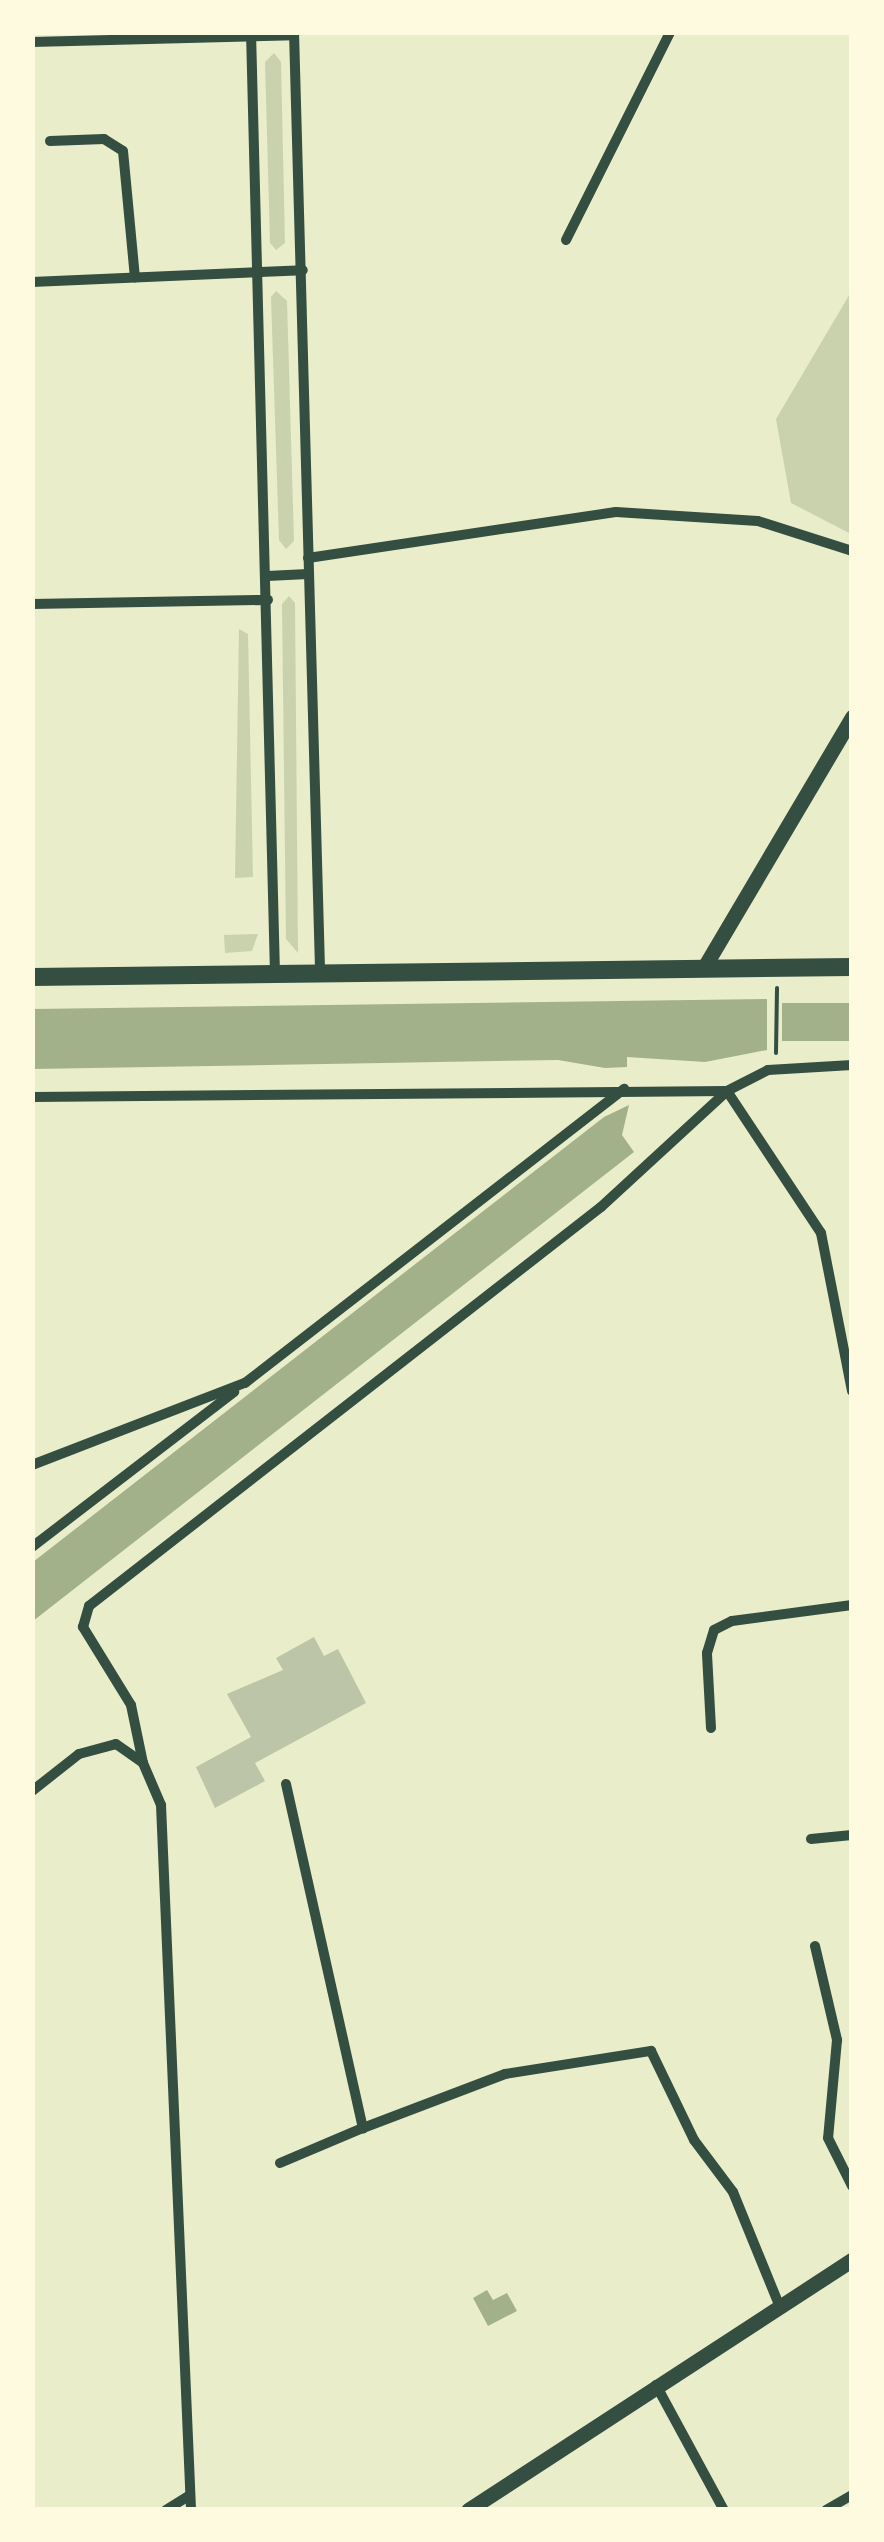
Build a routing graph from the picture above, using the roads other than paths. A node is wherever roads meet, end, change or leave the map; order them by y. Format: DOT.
graph roads {
  1 [pos="670,32"];
  2 [pos="252,34"];
  3 [pos="294,34"];
  4 [pos="211,35"];
  5 [pos="32,42"];
  6 [pos="50,141"];
  7 [pos="566,240"];
  8 [pos="303,270"];
  9 [pos="258,272"];
  10 [pos="135,277"];
  11 [pos="32,282"];
  12 [pos="852,551"];
  13 [pos="308,558"];
  14 [pos="308,574"];
  15 [pos="267,576"];
  16 [pos="268,600"];
  17 [pos="32,604"];
  18 [pos="852,717"];
  19 [pos="852,968"];
  20 [pos="703,969"];
  21 [pos="320,970"];
  22 [pos="276,972"];
  23 [pos="32,977"];
  24 [pos="852,1064"];
  25 [pos="630,1089"];
  26 [pos="723,1091"];
  27 [pos="32,1097"];
  28 [pos="245,1384"];
  29 [pos="852,1391"];
  30 [pos="32,1465"];
  31 [pos="32,1546"];
  32 [pos="852,1605"];
  33 [pos="712,1728"];
  34 [pos="143,1763"];
  35 [pos="286,1784"];
  36 [pos="32,1790"];
  37 [pos="852,1834"];
  38 [pos="810,1839"];
  39 [pos="815,1946"];
  40 [pos="363,2128"];
  41 [pos="280,2163"];
  42 [pos="852,2186"];
  43 [pos="852,2260"];
  44 [pos="780,2306"];
  45 [pos="656,2385"];
  46 [pos="190,2495"];
  47 [pos="852,2495"];
  48 [pos="166,2510"];
  49 [pos="191,2510"];
  50 [pos="468,2510"];
  51 [pos="724,2510"];
  52 [pos="826,2510"];
  1 -- 7 [label="street"];
  2 -- 3 [label="street"];
  2 -- 4 [label="street"];
  2 -- 9 [label="street"];
  3 -- 8 [label="street"];
  4 -- 5 [label="street"];
  6 -- 10 [label="street"];
  8 -- 9 [label="street"];
  8 -- 13 [label="street"];
  9 -- 10 [label="street"];
  9 -- 15 [label="street"];
  10 -- 11 [label="street"];
  12 -- 13 [label="street"];
  13 -- 14 [label="street"];
  14 -- 15 [label="street"];
  14 -- 21 [label="street"];
  15 -- 16 [label="street"];
  16 -- 17 [label="street"];
  16 -- 22 [label="street"];
  18 -- 20 [label="street"];
  19 -- 20 [label="main road"];
  20 -- 21 [label="main road"];
  21 -- 22 [label="main road"];
  22 -- 23 [label="main road"];
  24 -- 26 [label="street"];
  25 -- 26 [label="street"];
  25 -- 27 [label="street"];
  25 -- 28 [label="street"];
  26 -- 29 [label="street"];
  26 -- 34 [label="street"];
  28 -- 30 [label="street"];
  28 -- 31 [label="street"];
  32 -- 33 [label="street"];
  34 -- 36 [label="street"];
  34 -- 46 [label="street"];
  35 -- 40 [label="street"];
  37 -- 38 [label="street"];
  39 -- 42 [label="street"];
  40 -- 41 [label="street"];
  40 -- 44 [label="street"];
  43 -- 44 [label="street"];
  44 -- 45 [label="street"];
  45 -- 50 [label="street"];
  45 -- 51 [label="street"];
  46 -- 48 [label="street"];
  46 -- 49 [label="street"];
  47 -- 52 [label="street"];
}
